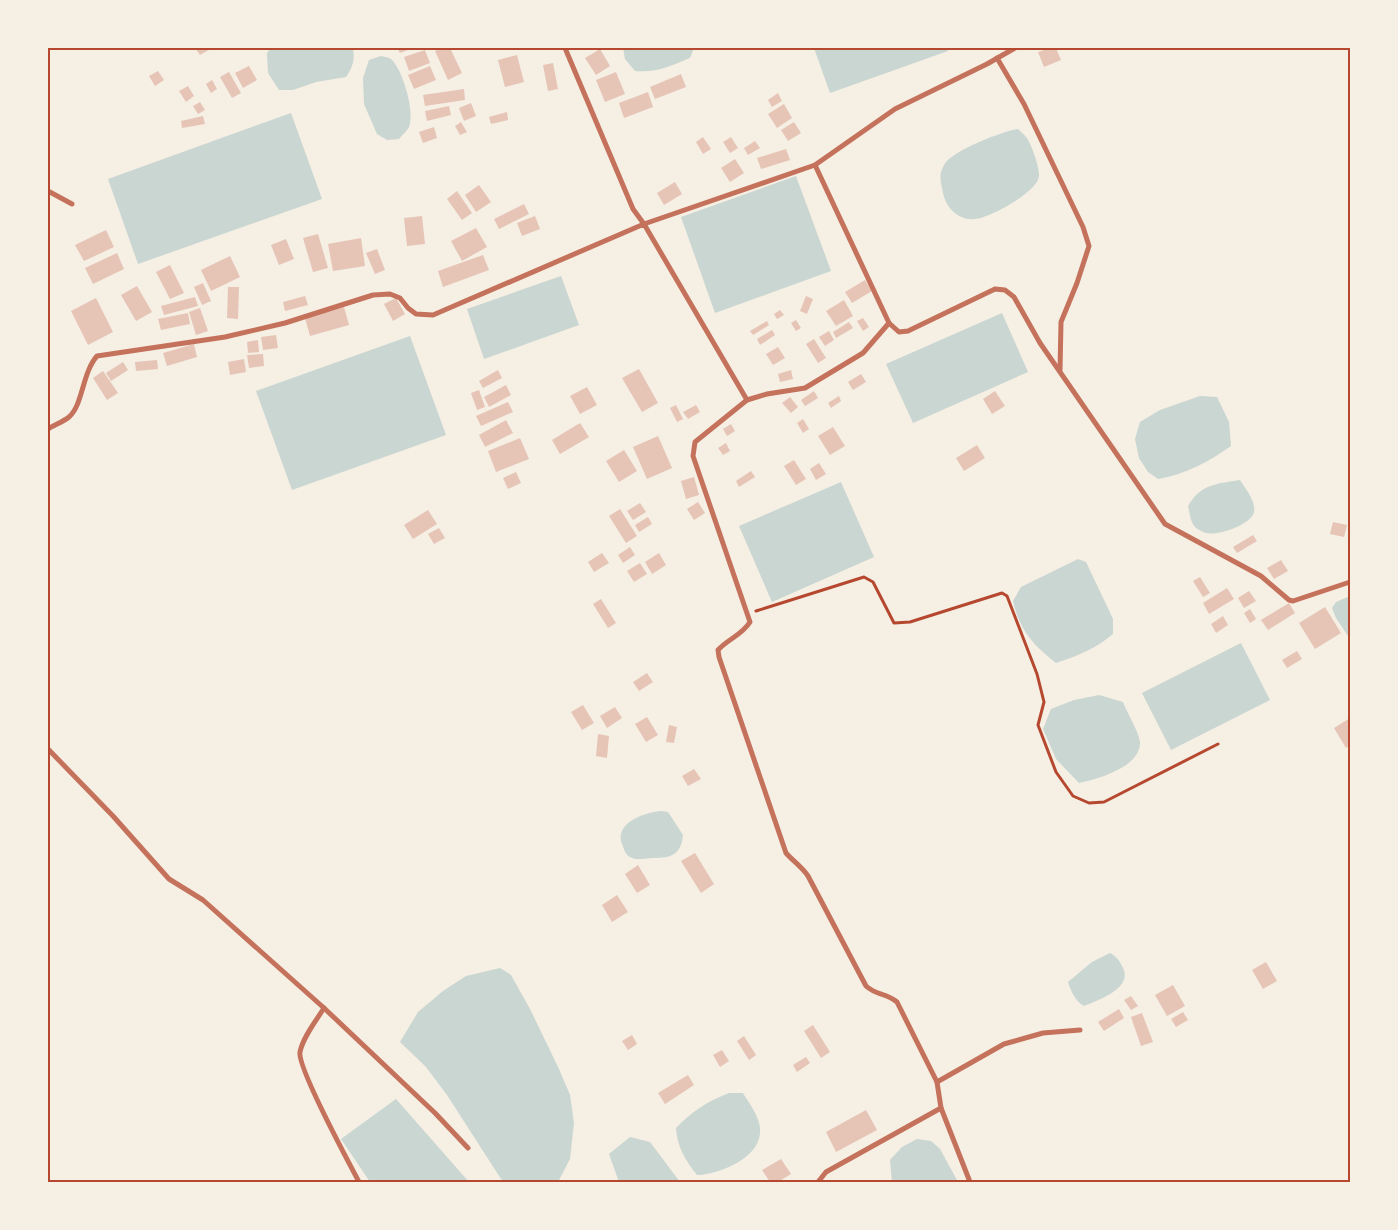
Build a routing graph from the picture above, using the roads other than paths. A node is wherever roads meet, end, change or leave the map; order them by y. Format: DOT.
graph roads {
  1 [pos="565,48"];
  2 [pos="1015,48"];
  3 [pos="997,58"];
  4 [pos="815,165"];
  5 [pos="48,191"];
  6 [pos="72,204"];
  7 [pos="644,224"];
  8 [pos="890,323"];
  9 [pos="1060,372"];
  10 [pos="747,400"];
  11 [pos="48,429"];
  12 [pos="1350,582"];
  13 [pos="48,749"];
  14 [pos="324,1008"];
  15 [pos="1080,1030"];
  16 [pos="937,1082"];
  17 [pos="941,1108"];
  18 [pos="468,1148"];
  19 [pos="359,1182"];
  20 [pos="818,1182"];
  21 [pos="970,1182"];
  1 -- 7 [label="street"];
  2 -- 3 [label="street"];
  3 -- 4 [label="street"];
  3 -- 9 [label="street"];
  4 -- 7 [label="street"];
  4 -- 8 [label="street"];
  5 -- 6 [label="street"];
  7 -- 10 [label="street"];
  7 -- 11 [label="street"];
  8 -- 9 [label="street"];
  8 -- 10 [label="street"];
  9 -- 12 [label="street"];
  10 -- 16 [label="street"];
  13 -- 14 [label="street"];
  14 -- 18 [label="street"];
  14 -- 19 [label="street"];
  15 -- 16 [label="street"];
  16 -- 17 [label="street"];
  17 -- 20 [label="street"];
  17 -- 21 [label="street"];
}
